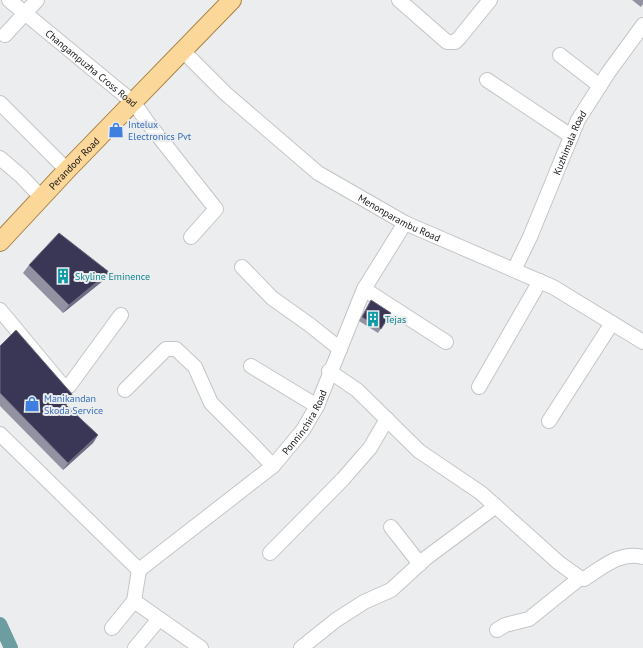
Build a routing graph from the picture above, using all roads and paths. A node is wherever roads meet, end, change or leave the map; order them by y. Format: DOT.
graph roads {
  1 [pos="9,0"];
  2 [pos="37,0"];
  3 [pos="232,0"];
  4 [pos="399,0"];
  5 [pos="490,0"];
  6 [pos="25,14"];
  7 [pos="643,25"];
  8 [pos="5,35"];
  9 [pos="183,51"];
  10 [pos="560,56"];
  11 [pos="487,80"];
  12 [pos="600,86"];
  13 [pos="0,103"];
  14 [pos="134,103"];
  15 [pos="571,136"];
  16 [pos="0,158"];
  17 [pos="67,170"];
  18 [pos="42,198"];
  19 [pos="405,223"];
  20 [pos="191,238"];
  21 [pos="0,241"];
  22 [pos="242,267"];
  23 [pos="514,270"];
  24 [pos="540,281"];
  25 [pos="364,289"];
  26 [pos="0,310"];
  27 [pos="121,315"];
  28 [pos="612,323"];
  29 [pos="446,342"];
  30 [pos="643,342"];
  31 [pos="340,349"];
  32 [pos="251,366"];
  33 [pos="329,371"];
  34 [pos="480,387"];
  35 [pos="125,390"];
  36 [pos="316,406"];
  37 [pos="387,419"];
  38 [pos="548,421"];
  39 [pos="0,434"];
  40 [pos="273,466"];
  41 [pos="496,506"];
  42 [pos="391,527"];
  43 [pos="270,553"];
  44 [pos="643,557"];
  45 [pos="420,564"];
  46 [pos="139,570"];
  47 [pos="580,578"];
  48 [pos="134,601"];
  49 [pos="159,619"];
  50 [pos="112,628"];
  51 [pos="497,630"];
  52 [pos="135,648"];
  53 [pos="201,648"];
  54 [pos="302,648"];
  1 -- 6 [label="street, Changampuzha Cross Road"];
  2 -- 6 [label="street"];
  3 -- 9 [label="main road, Perandoor Road"];
  4 -- 5 [label="street"];
  6 -- 8 [label="street"];
  6 -- 14 [label="street, Changampuzha Cross Road"];
  7 -- 12 [label="street, Kuzhimala Road"];
  9 -- 14 [label="main road, Perandoor Road"];
  9 -- 19 [label="street, Menonparambu Road"];
  10 -- 12 [label="street"];
  11 -- 15 [label="street"];
  12 -- 15 [label="street, Kuzhimala Road"];
  13 -- 17 [label="street"];
  14 -- 17 [label="main road, Perandoor Road"];
  14 -- 20 [label="street, Changampuzha Cross Road"];
  15 -- 23 [label="street, Kuzhimala Road"];
  16 -- 18 [label="street"];
  17 -- 18 [label="main road, Perandoor Road"];
  18 -- 21 [label="main road, Perandoor Road"];
  19 -- 23 [label="street, Menonparambu Road"];
  19 -- 25 [label="street, Ponninchira Road"];
  22 -- 31 [label="street"];
  23 -- 24 [label="street, Menonparambu Road"];
  24 -- 28 [label="street, Menonparambu Road"];
  24 -- 34 [label="street"];
  25 -- 29 [label="street"];
  25 -- 31 [label="street, Ponninchira Road"];
  26 -- 27 [label="street"];
  28 -- 30 [label="street, Menonparambu Road"];
  28 -- 38 [label="street"];
  31 -- 33 [label="street, Ponninchira Road"];
  32 -- 36 [label="street"];
  33 -- 36 [label="street, Ponninchira Road"];
  33 -- 37 [label="street"];
  35 -- 40 [label="street"];
  36 -- 40 [label="street, Ponninchira Road"];
  37 -- 41 [label="street"];
  37 -- 43 [label="street"];
  39 -- 46 [label="street"];
  40 -- 46 [label="street, Ponninchira Road"];
  41 -- 45 [label="street"];
  41 -- 47 [label="street"];
  42 -- 45 [label="street"];
  44 -- 47 [label="street"];
  45 -- 54 [label="street"];
  46 -- 48 [label="street"];
  47 -- 51 [label="street"];
  48 -- 49 [label="street"];
  48 -- 50 [label="street"];
  49 -- 52 [label="street"];
  49 -- 53 [label="street"];
}
